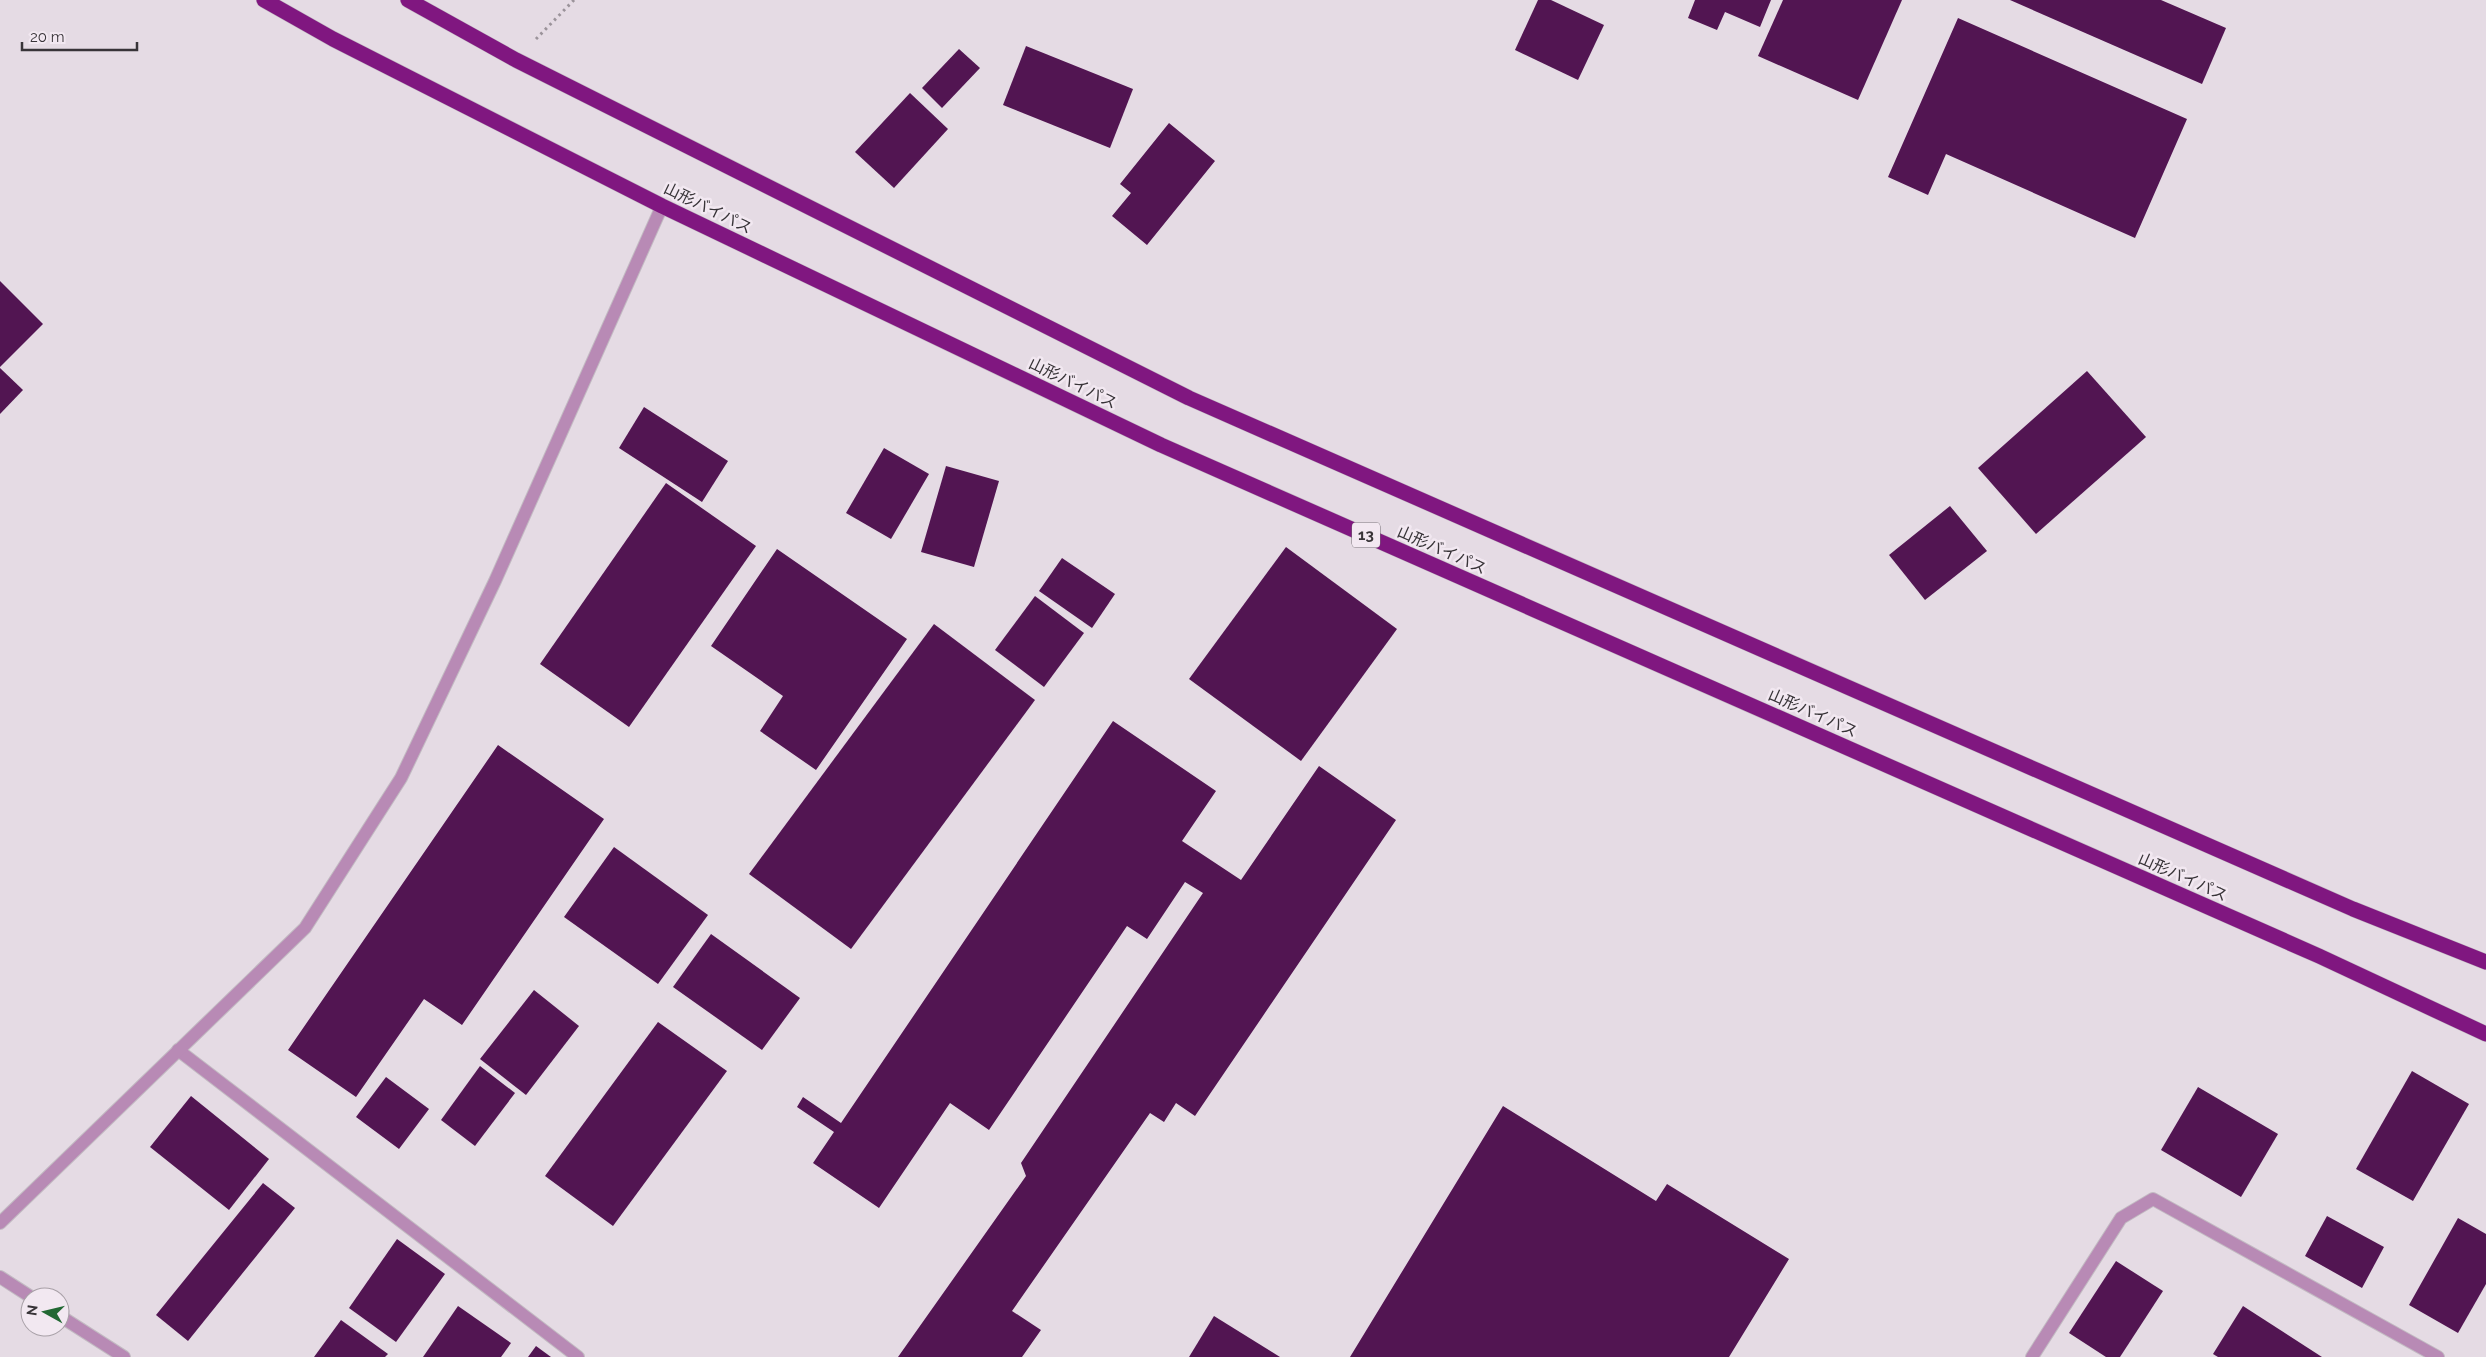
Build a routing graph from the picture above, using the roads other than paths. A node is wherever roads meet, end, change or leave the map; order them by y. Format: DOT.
graph roads {
  1 [pos="264,0"];
  2 [pos="408,0"];
  3 [pos="662,206"];
  4 [pos="2486,962"];
  5 [pos="2486,1034"];
  6 [pos="178,1050"];
  7 [pos="0,1223"];
  8 [pos="0,1277"];
  9 [pos="20,1290"];
  10 [pos="70,1322"];
  11 [pos="2418,1352"];
  12 [pos="124,1357"];
  13 [pos="578,1357"];
  14 [pos="2032,1357"];
  15 [pos="2438,1357"];
  1 -- 3 [label="highway, 山形バイパス / 13"];
  2 -- 4 [label="highway"];
  3 -- 5 [label="highway, 山形バイパス / 13"];
  3 -- 6 [label="street"];
  6 -- 7 [label="street"];
  6 -- 13 [label="street"];
  8 -- 9 [label="street"];
  10 -- 12 [label="street"];
  11 -- 14 [label="street"];
  11 -- 15 [label="street"];
}
